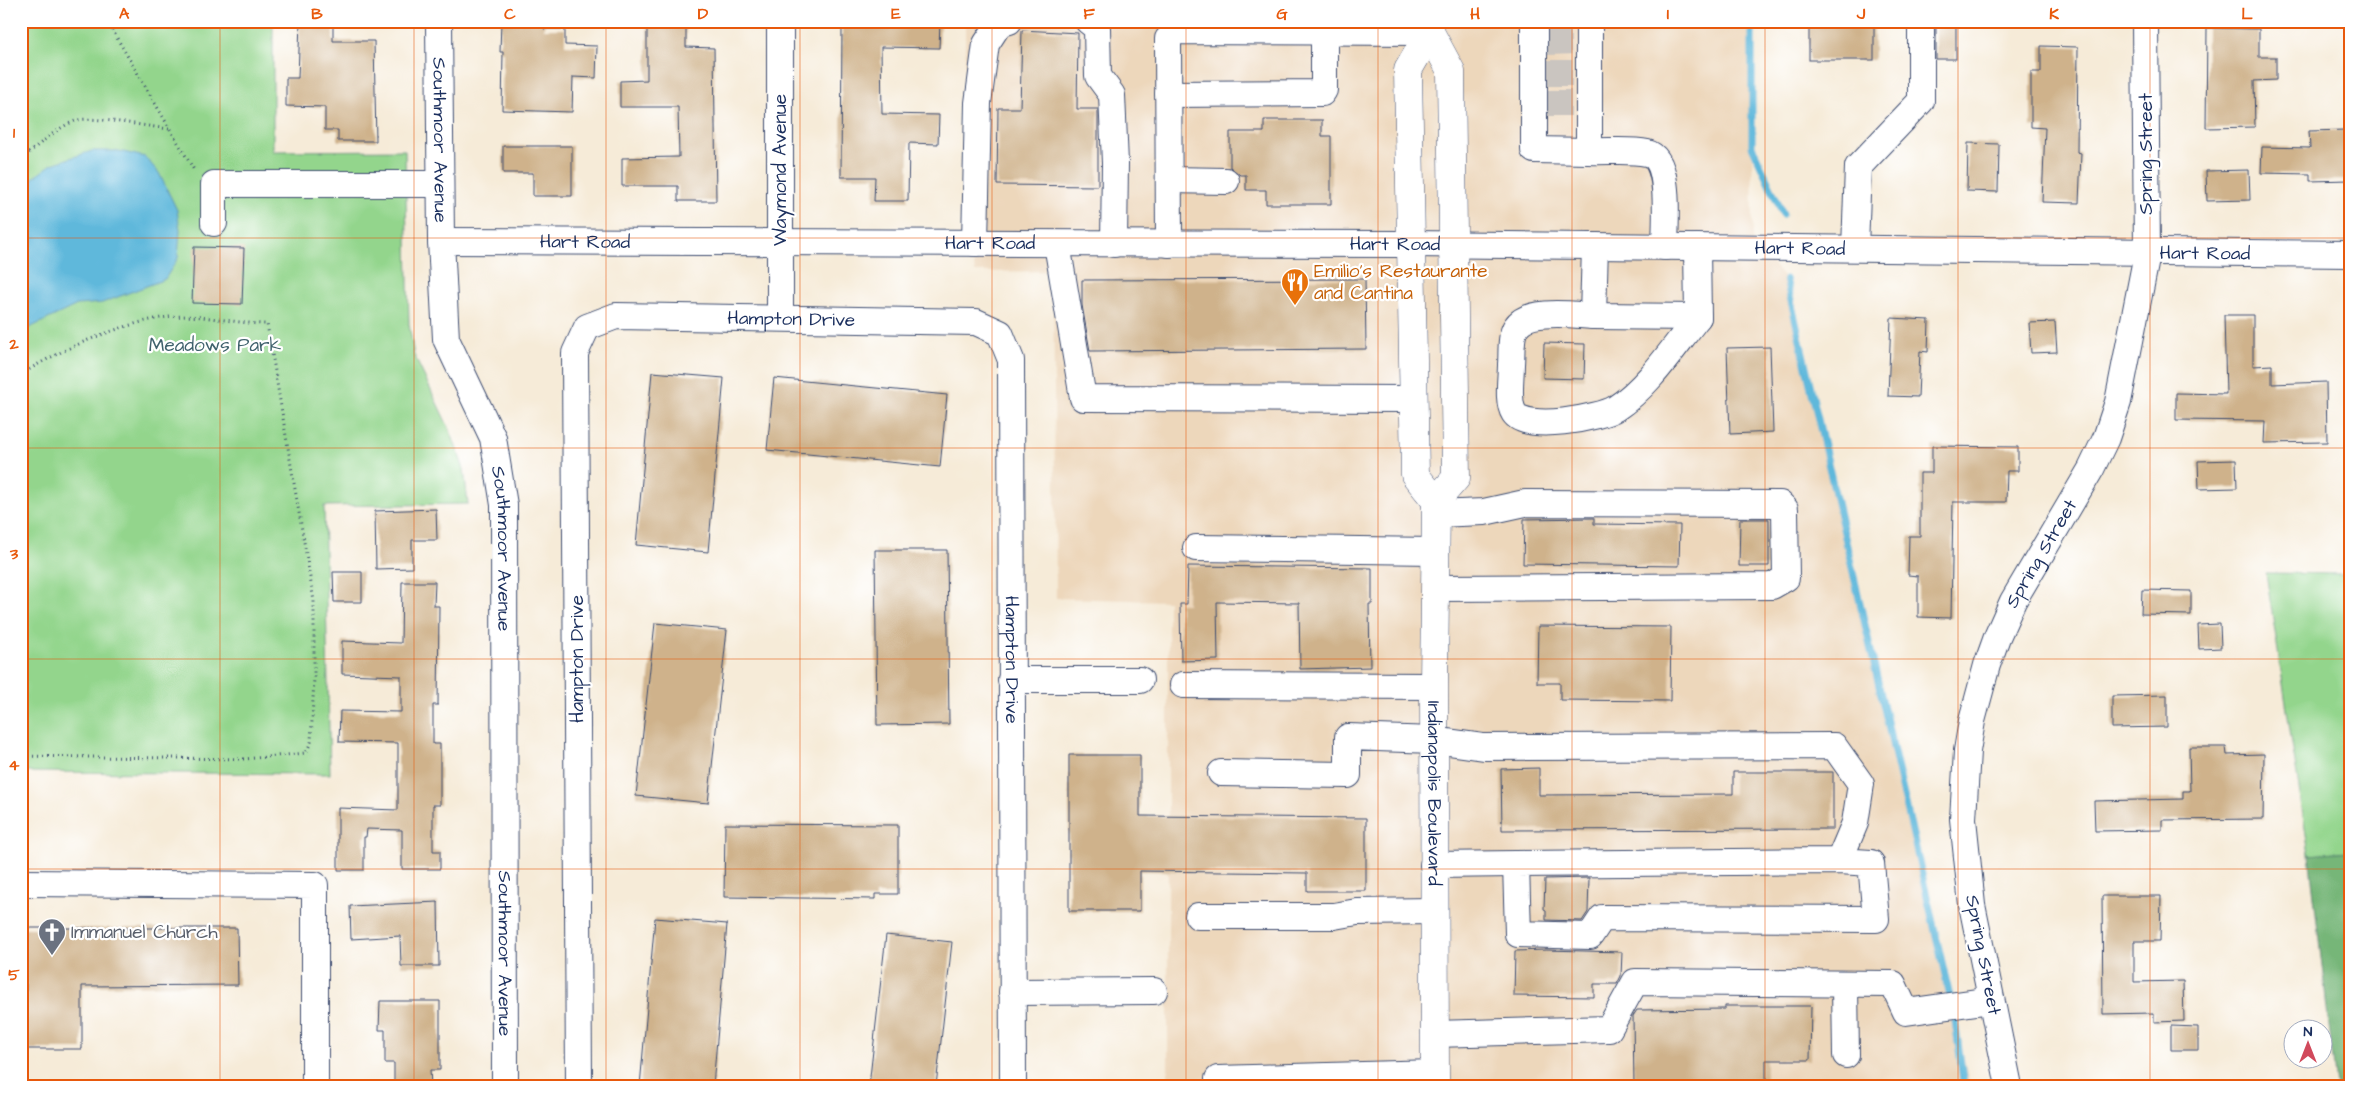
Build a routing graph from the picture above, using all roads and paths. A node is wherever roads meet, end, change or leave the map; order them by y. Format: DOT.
graph roads {
  1 [pos="107,21"];
  2 [pos="439,21"];
  3 [pos="780,21"];
  4 [pos="1009,21"];
  5 [pos="1088,21"];
  6 [pos="1921,21"];
  7 [pos="2145,21"];
  8 [pos="1430,26"];
  9 [pos="1324,30"];
  10 [pos="1538,35"];
  11 [pos="1586,35"];
  12 [pos="1168,94"];
  13 [pos="170,129"];
  14 [pos="1589,151"];
  15 [pos="21,159"];
  16 [pos="196,173"];
  17 [pos="1168,180"];
  18 [pos="1226,180"];
  19 [pos="440,184"];
  20 [pos="214,223"];
  21 [pos="440,241"];
  22 [pos="781,243"];
  23 [pos="976,243"];
  24 [pos="1057,244"];
  25 [pos="1114,244"];
  26 [pos="1168,244"];
  27 [pos="1410,244"];
  28 [pos="1453,245"];
  29 [pos="1595,246"];
  30 [pos="1665,246"];
  31 [pos="1697,246"];
  32 [pos="1855,248"];
  33 [pos="2147,254"];
  34 [pos="2350,254"];
  35 [pos="1593,316"];
  36 [pos="1698,317"];
  37 [pos="780,318"];
  38 [pos="21,375"];
  39 [pos="1413,399"];
  40 [pos="1436,507"];
  41 [pos="1196,548"];
  42 [pos="1436,551"];
  43 [pos="1435,588"];
  44 [pos="1011,680"];
  45 [pos="1140,680"];
  46 [pos="1183,685"];
  47 [pos="1434,686"];
  48 [pos="1434,740"];
  49 [pos="21,756"];
  50 [pos="1221,773"];
  51 [pos="1839,861"];
  52 [pos="1516,864"];
  53 [pos="1433,865"];
  54 [pos="21,883"];
  55 [pos="1434,911"];
  56 [pos="1198,916"];
  57 [pos="1845,984"];
  58 [pos="1154,991"];
  59 [pos="1012,992"];
  60 [pos="1991,1000"];
  61 [pos="1434,1034"];
  62 [pos="1846,1055"];
  63 [pos="1435,1079"];
  64 [pos="1346,1080"];
  65 [pos="315,1086"];
  66 [pos="505,1086"];
  67 [pos="579,1086"];
  68 [pos="1013,1086"];
  69 [pos="1218,1086"];
  70 [pos="2009,1086"];
  1 -- 13 [label="path"];
  2 -- 19 [label="street, Southmoor Avenue"];
  3 -- 22 [label="street, Waymond Avenue"];
  4 -- 23 [label="street"];
  5 -- 25 [label="street"];
  6 -- 32 [label="street"];
  7 -- 33 [label="street, Spring Street"];
  8 -- 9 [label="street"];
  8 -- 27 [label="highway"];
  8 -- 28 [label="highway"];
  9 -- 12 [label="street"];
  9 -- 12 [label="street"];
  10 -- 14 [label="street"];
  11 -- 14 [label="street"];
  12 -- 17 [label="street"];
  13 -- 15 [label="path"];
  13 -- 16 [label="path"];
  14 -- 30 [label="street"];
  17 -- 18 [label="street"];
  17 -- 26 [label="street"];
  19 -- 20 [label="street"];
  19 -- 21 [label="street, Southmoor Avenue"];
  21 -- 22 [label="street, Hart Road"];
  21 -- 66 [label="street, Southmoor Avenue"];
  22 -- 23 [label="street, Hart Road"];
  22 -- 37 [label="street, Waymond Avenue"];
  23 -- 24 [label="street, Hart Road"];
  24 -- 25 [label="street, Hart Road"];
  24 -- 39 [label="street"];
  25 -- 26 [label="street, Hart Road"];
  26 -- 27 [label="street, Hart Road"];
  27 -- 28 [label="street, Hart Road"];
  27 -- 39 [label="highway"];
  28 -- 29 [label="street, Hart Road"];
  28 -- 40 [label="highway"];
  29 -- 30 [label="street, Hart Road"];
  29 -- 35 [label="street"];
  30 -- 31 [label="street, Hart Road"];
  31 -- 32 [label="street, Hart Road"];
  31 -- 36 [label="street"];
  32 -- 33 [label="street, Hart Road"];
  33 -- 34 [label="street, Hart Road"];
  33 -- 60 [label="street, Spring Street"];
  35 -- 36 [label="street"];
  35 -- 36 [label="street"];
  37 -- 44 [label="street, Hampton Drive"];
  37 -- 67 [label="street, Hampton Drive"];
  38 -- 49 [label="path"];
  39 -- 40 [label="highway"];
  40 -- 42 [label="highway, Indianapolis Boulevard"];
  40 -- 43 [label="street"];
  41 -- 42 [label="street"];
  42 -- 43 [label="highway, Indianapolis Boulevard"];
  43 -- 47 [label="highway, Indianapolis Boulevard"];
  44 -- 45 [label="street"];
  44 -- 59 [label="street, Hampton Drive"];
  46 -- 47 [label="street"];
  47 -- 48 [label="highway, Indianapolis Boulevard"];
  48 -- 50 [label="street"];
  48 -- 51 [label="street"];
  48 -- 53 [label="highway, Indianapolis Boulevard"];
  51 -- 52 [label="street"];
  51 -- 52 [label="street"];
  52 -- 53 [label="street"];
  53 -- 55 [label="highway, Indianapolis Boulevard"];
  54 -- 65 [label="street"];
  55 -- 56 [label="street"];
  55 -- 61 [label="highway, Indianapolis Boulevard"];
  57 -- 60 [label="street"];
  57 -- 61 [label="street"];
  57 -- 62 [label="street"];
  58 -- 59 [label="street"];
  59 -- 68 [label="street, Hampton Drive"];
  60 -- 70 [label="street, Spring Street"];
  61 -- 63 [label="highway, Indianapolis Boulevard"];
  63 -- 64 [label="street"];
  64 -- 69 [label="street"];
}
